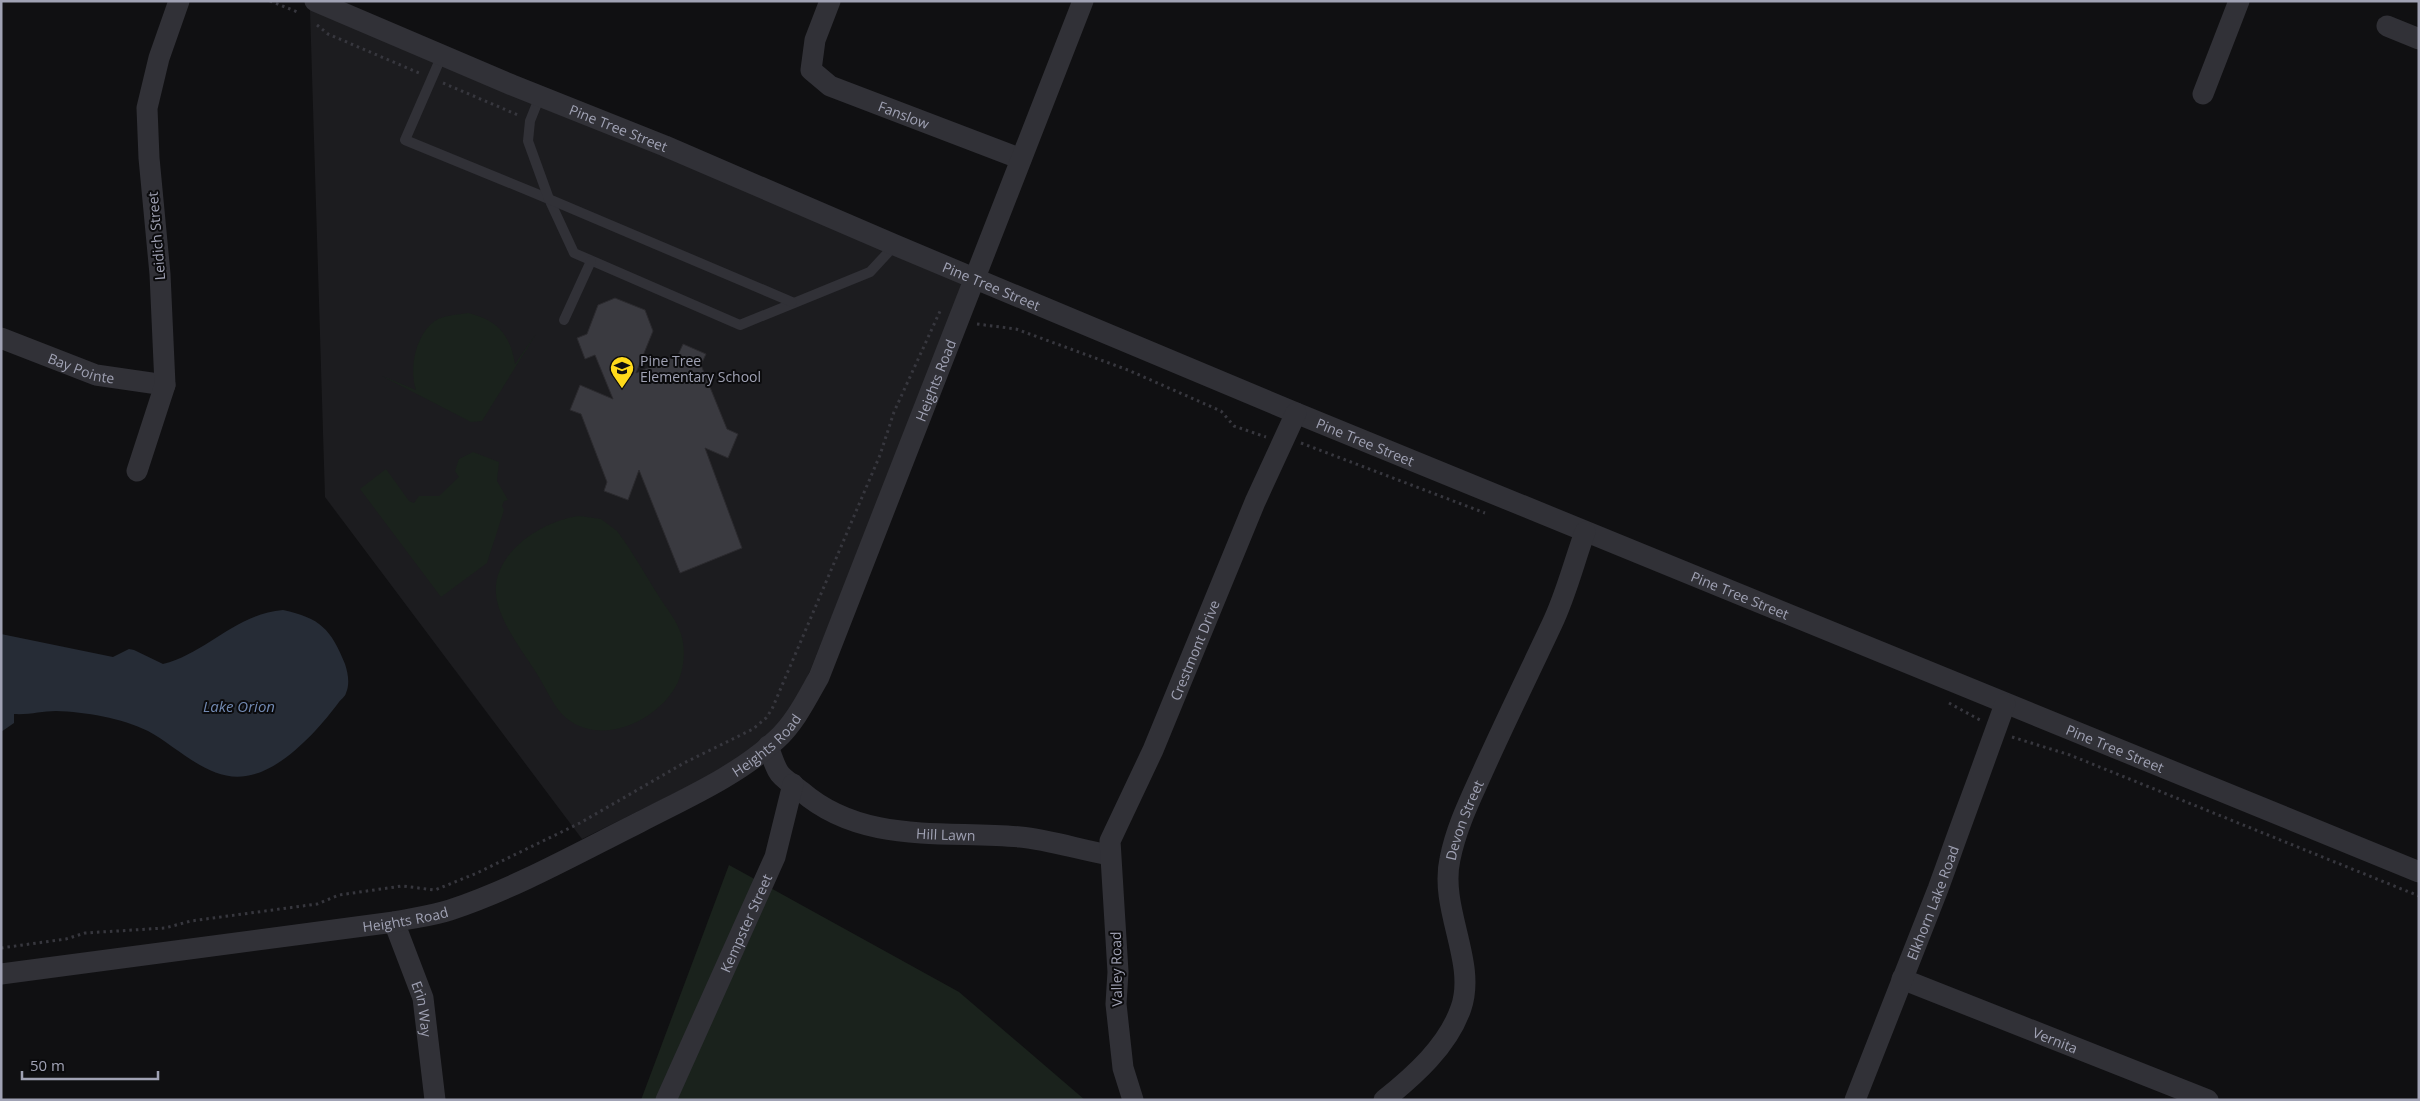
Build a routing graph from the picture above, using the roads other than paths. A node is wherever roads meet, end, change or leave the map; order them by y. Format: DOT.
graph roads {
  1 [pos="178,1"];
  2 [pos="830,1"];
  3 [pos="1084,1"];
  4 [pos="2239,1"];
  5 [pos="311,9"];
  6 [pos="2387,26"];
  7 [pos="2419,39"];
  8 [pos="442,55"];
  9 [pos="2203,94"];
  10 [pos="540,96"];
  11 [pos="1021,159"];
  12 [pos="549,199"];
  13 [pos="895,245"];
  14 [pos="592,261"];
  15 [pos="976,279"];
  16 [pos="792,302"];
  17 [pos="564,320"];
  18 [pos="1,338"];
  19 [pos="165,385"];
  20 [pos="1296,413"];
  21 [pos="137,471"];
  22 [pos="1585,532"];
  23 [pos="2005,704"];
  24 [pos="768,746"];
  25 [pos="793,784"];
  26 [pos="1110,855"];
  27 [pos="2419,872"];
  28 [pos="1114,890"];
  29 [pos="394,922"];
  30 [pos="1,974"];
  31 [pos="1902,979"];
  32 [pos="434,1100"];
  33 [pos="666,1100"];
  34 [pos="1132,1100"];
  35 [pos="1384,1100"];
  36 [pos="1855,1100"];
  37 [pos="2208,1100"];
  1 -- 19 [label="street, Leidich Street"];
  2 -- 11 [label="street, Fanslow"];
  3 -- 11 [label="street, Heights Road"];
  4 -- 9 [label="street"];
  5 -- 8 [label="street, Pine Tree Street"];
  6 -- 7 [label="street"];
  8 -- 10 [label="street, Pine Tree Street"];
  8 -- 12 [label="lane"];
  10 -- 12 [label="lane"];
  10 -- 13 [label="street, Pine Tree Street"];
  11 -- 15 [label="street, Heights Road"];
  12 -- 14 [label="lane"];
  12 -- 16 [label="lane"];
  13 -- 15 [label="street, Pine Tree Street"];
  13 -- 16 [label="lane"];
  14 -- 16 [label="lane"];
  14 -- 17 [label="lane"];
  15 -- 20 [label="street, Pine Tree Street"];
  15 -- 24 [label="street, Heights Road"];
  18 -- 19 [label="street, Bay Pointe"];
  19 -- 21 [label="street, Leidich Street"];
  20 -- 22 [label="street, Pine Tree Street"];
  20 -- 26 [label="street, Crestmont Drive"];
  22 -- 23 [label="street, Pine Tree Street"];
  22 -- 35 [label="street, Devon Street"];
  23 -- 27 [label="street, Pine Tree Street"];
  23 -- 31 [label="street, Elkhorn Lake Road"];
  24 -- 25 [label="street"];
  24 -- 29 [label="street, Heights Road"];
  25 -- 26 [label="street, Hill Lawn"];
  25 -- 33 [label="street, Kempster Street"];
  26 -- 28 [label="street, Crestmont Drive"];
  28 -- 34 [label="street, Valley Road"];
  29 -- 30 [label="street, Heights Road"];
  29 -- 32 [label="street, Erin Way"];
  31 -- 36 [label="street, Elkhorn Lake Road"];
  31 -- 37 [label="street, Vernita"];
}
